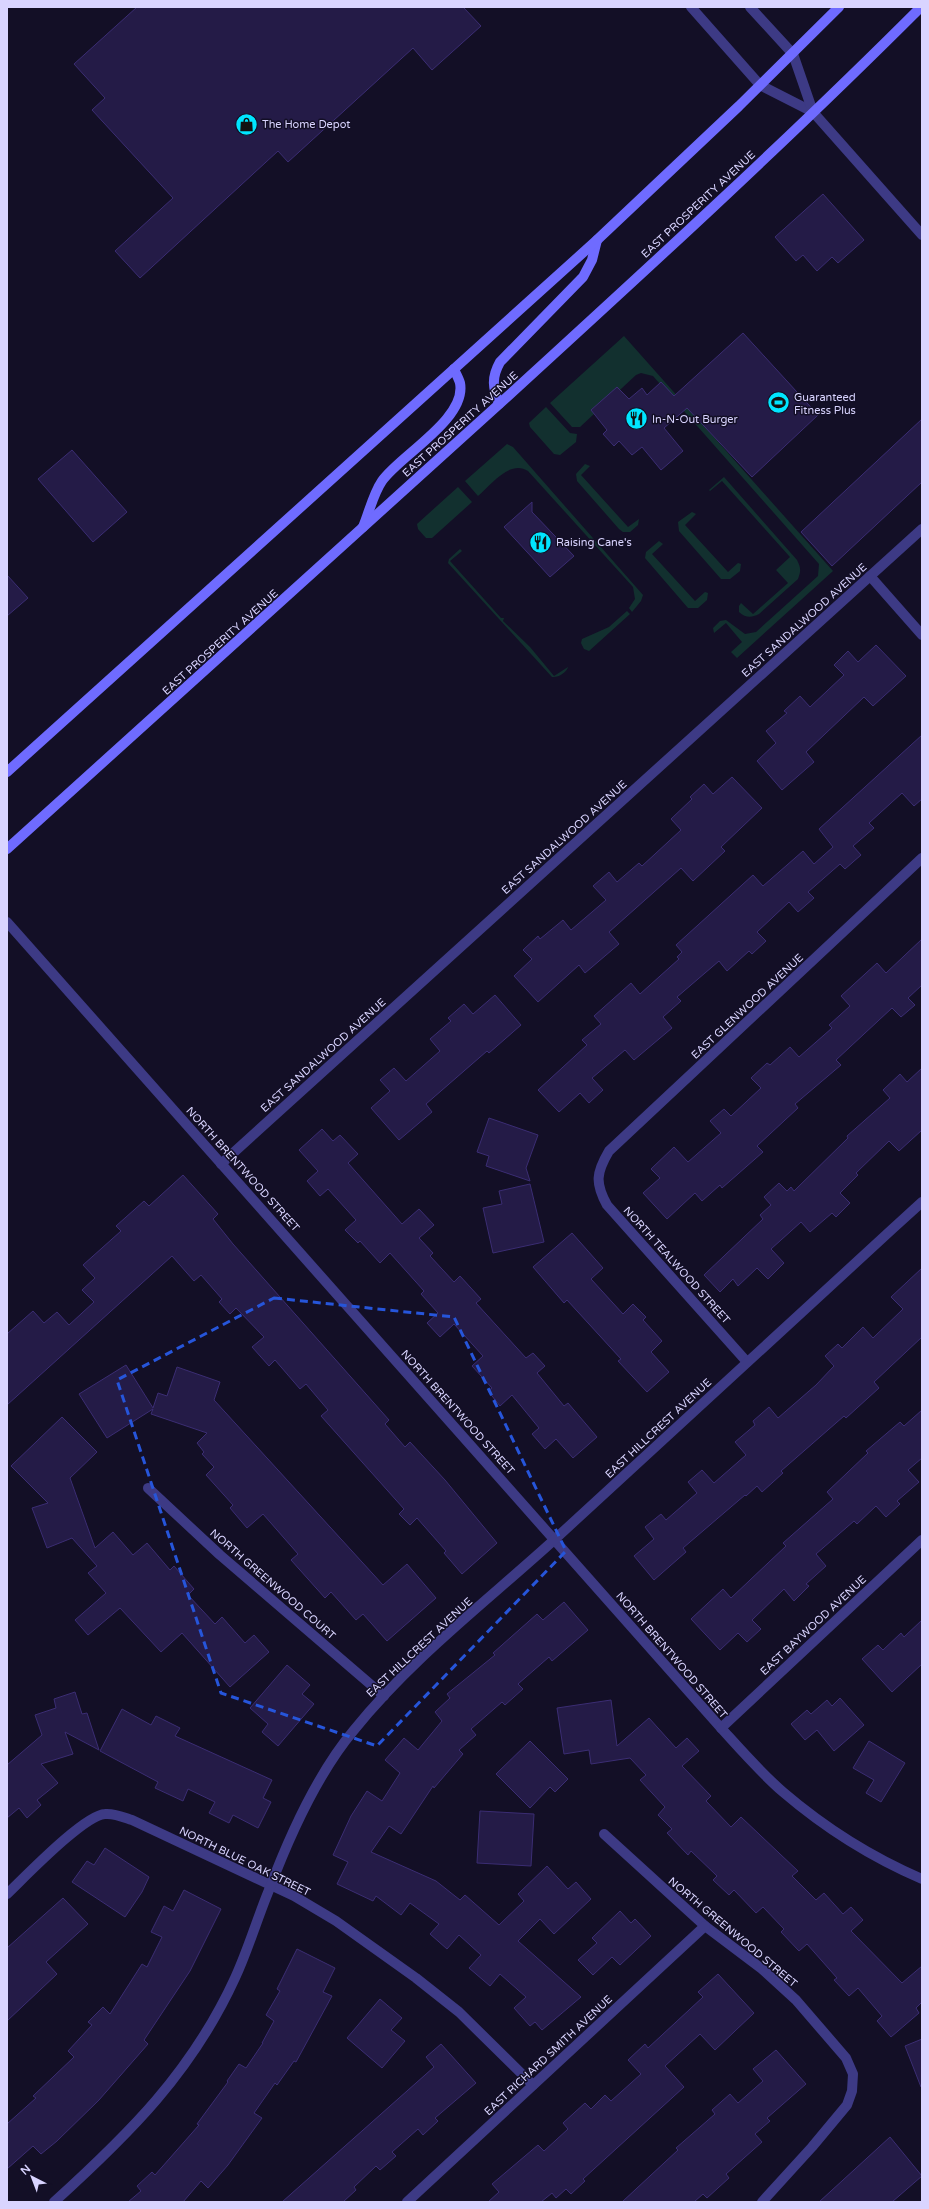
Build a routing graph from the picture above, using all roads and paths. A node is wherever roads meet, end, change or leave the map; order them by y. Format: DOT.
graph roads {
  1 [pos="691,7"];
  2 [pos="750,7"];
  3 [pos="839,7"];
  4 [pos="920,7"];
  5 [pos="792,54"];
  6 [pos="760,85"];
  7 [pos="813,112"];
  8 [pos="922,236"];
  9 [pos="597,240"];
  10 [pos="454,369"];
  11 [pos="499,404"];
  12 [pos="922,529"];
  13 [pos="361,530"];
  14 [pos="870,576"];
  15 [pos="922,635"];
  16 [pos="7,772"];
  17 [pos="7,850"];
  18 [pos="922,858"];
  19 [pos="7,922"];
  20 [pos="221,1164"];
  21 [pos="597,1178"];
  22 [pos="922,1202"];
  23 [pos="747,1362"];
  24 [pos="148,1488"];
  25 [pos="555,1539"];
  26 [pos="922,1540"];
  27 [pos="384,1696"];
  28 [pos="721,1728"];
  29 [pos="604,1834"];
  30 [pos="922,1879"];
  31 [pos="271,1884"];
  32 [pos="7,1894"];
  33 [pos="706,1926"];
  34 [pos="533,2085"];
  35 [pos="54,2202"];
  36 [pos="408,2202"];
  37 [pos="762,2202"];
  1 -- 6 [label="street"];
  2 -- 5 [label="street"];
  3 -- 5 [label="main road"];
  4 -- 7 [label="main road, EAST PROSPERITY AVENUE"];
  5 -- 6 [label="main road"];
  5 -- 7 [label="street"];
  6 -- 7 [label="street"];
  6 -- 9 [label="main road"];
  7 -- 8 [label="street"];
  7 -- 11 [label="main road, EAST PROSPERITY AVENUE"];
  9 -- 10 [label="main road"];
  9 -- 11 [label="main road"];
  10 -- 13 [label="main road"];
  10 -- 16 [label="main road"];
  11 -- 13 [label="main road, EAST PROSPERITY AVENUE"];
  12 -- 14 [label="street, EAST SANDALWOOD AVENUE"];
  13 -- 17 [label="main road, EAST PROSPERITY AVENUE"];
  14 -- 15 [label="street"];
  14 -- 20 [label="street, EAST SANDALWOOD AVENUE"];
  18 -- 21 [label="street, EAST GLENWOOD AVENUE"];
  19 -- 20 [label="street, NORTH BRENTWOOD STREET"];
  20 -- 25 [label="street, NORTH BRENTWOOD STREET"];
  21 -- 23 [label="street, NORTH TEALWOOD STREET"];
  22 -- 23 [label="street, EAST HILLCREST AVENUE"];
  23 -- 25 [label="street, EAST HILLCREST AVENUE"];
  24 -- 27 [label="street, NORTH GREENWOOD COURT"];
  25 -- 27 [label="street, EAST HILLCREST AVENUE"];
  25 -- 28 [label="street, NORTH BRENTWOOD STREET"];
  26 -- 28 [label="street, EAST BAYWOOD AVENUE"];
  27 -- 31 [label="street, EAST HILLCREST AVENUE"];
  28 -- 30 [label="street, NORTH BRENTWOOD STREET"];
  29 -- 33 [label="street, NORTH GREENWOOD STREET"];
  31 -- 32 [label="street, NORTH BLUE OAK STREET"];
  31 -- 34 [label="street, NORTH BLUE OAK STREET"];
  31 -- 35 [label="street, EAST HILLCREST AVENUE"];
  33 -- 34 [label="street, EAST RICHARD SMITH AVENUE"];
  33 -- 37 [label="street, NORTH GREENWOOD STREET"];
  34 -- 36 [label="street, EAST RICHARD SMITH AVENUE"];
}
